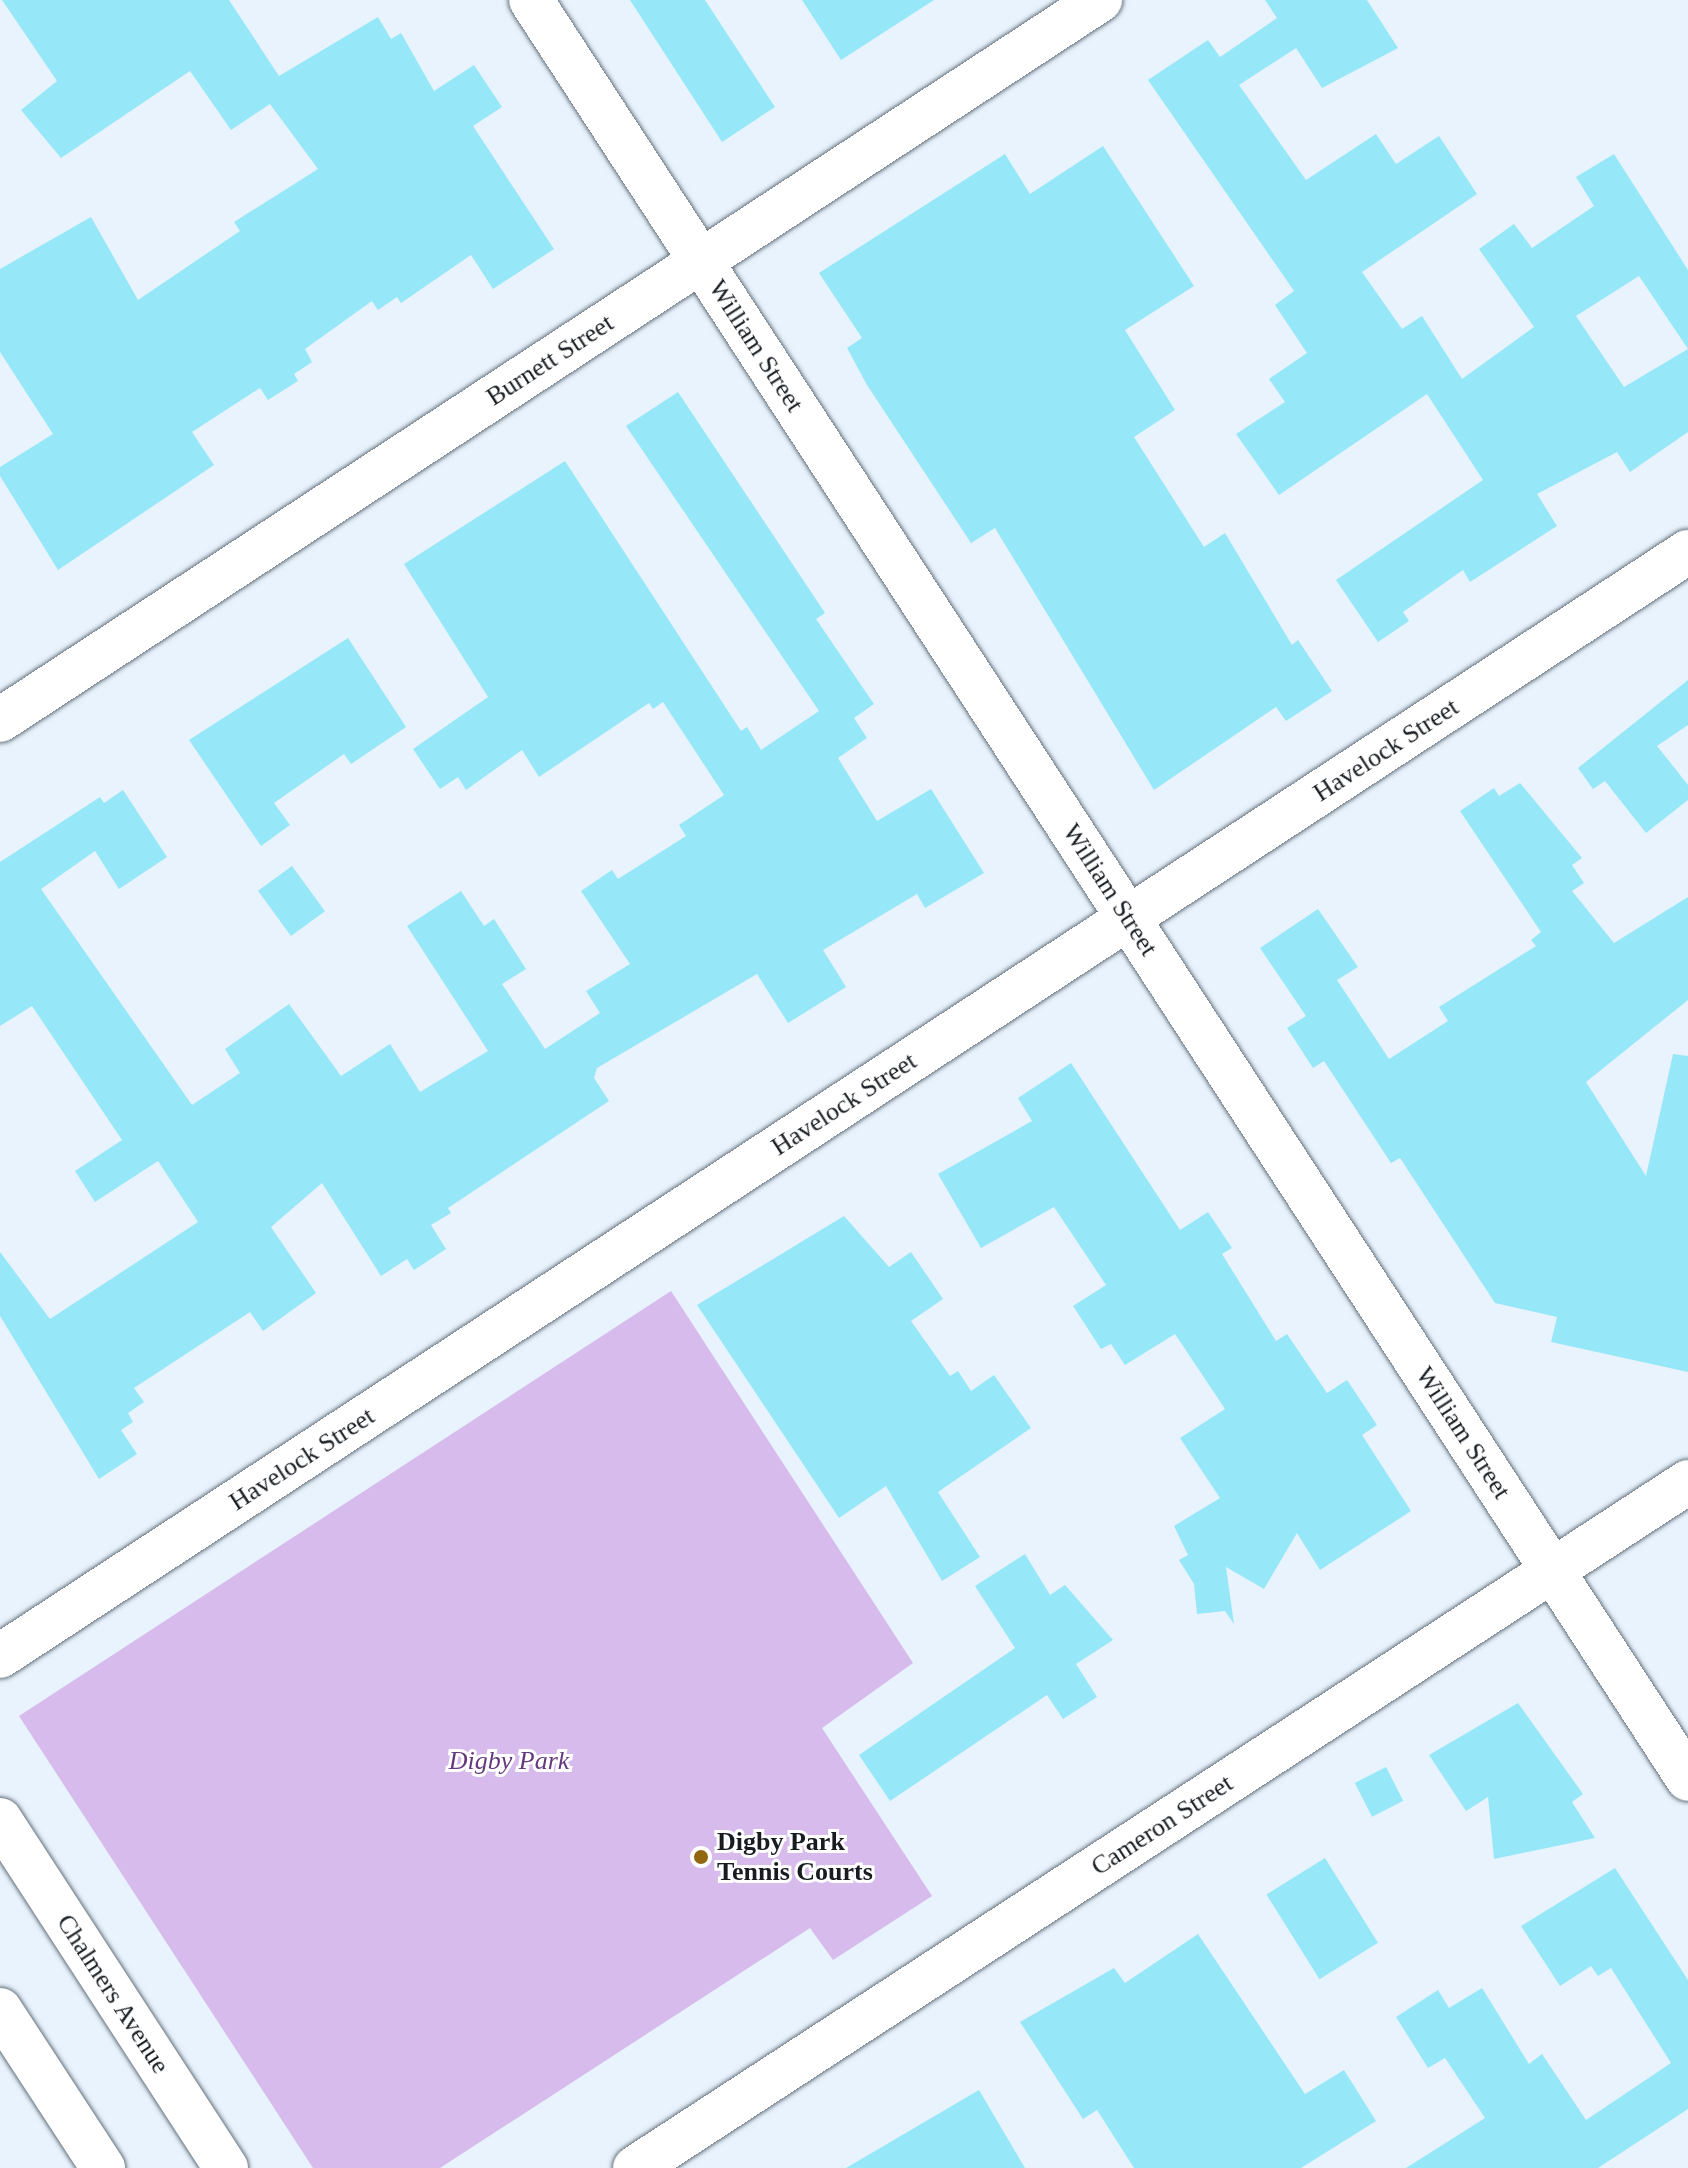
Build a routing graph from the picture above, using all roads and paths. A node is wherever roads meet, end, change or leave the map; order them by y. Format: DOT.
graph roads {
  1 [pos="531,0"];
  2 [pos="1100,0"];
  3 [pos="701,261"];
  4 [pos="1688,552"];
  5 [pos="0,720"];
  6 [pos="1128,918"];
  7 [pos="1688,1482"];
  8 [pos="1552,1570"];
  9 [pos="0,1656"];
  10 [pos="1688,1779"];
  11 [pos="0,1820"];
  12 [pos="0,2010"];
  13 [pos="103,2168"];
  14 [pos="226,2168"];
  15 [pos="635,2168"];
  1 -- 3 [label="street, William Street"];
  2 -- 3 [label="street, Burnett Street"];
  3 -- 5 [label="street, Burnett Street"];
  3 -- 6 [label="street, William Street"];
  4 -- 6 [label="street, Havelock Street"];
  6 -- 8 [label="street, William Street"];
  6 -- 9 [label="street, Havelock Street"];
  7 -- 8 [label="street, Cameron Street"];
  8 -- 10 [label="street, William Street"];
  8 -- 15 [label="street, Cameron Street"];
  11 -- 14 [label="street, Chalmers Avenue"];
  12 -- 13 [label="street"];
}
